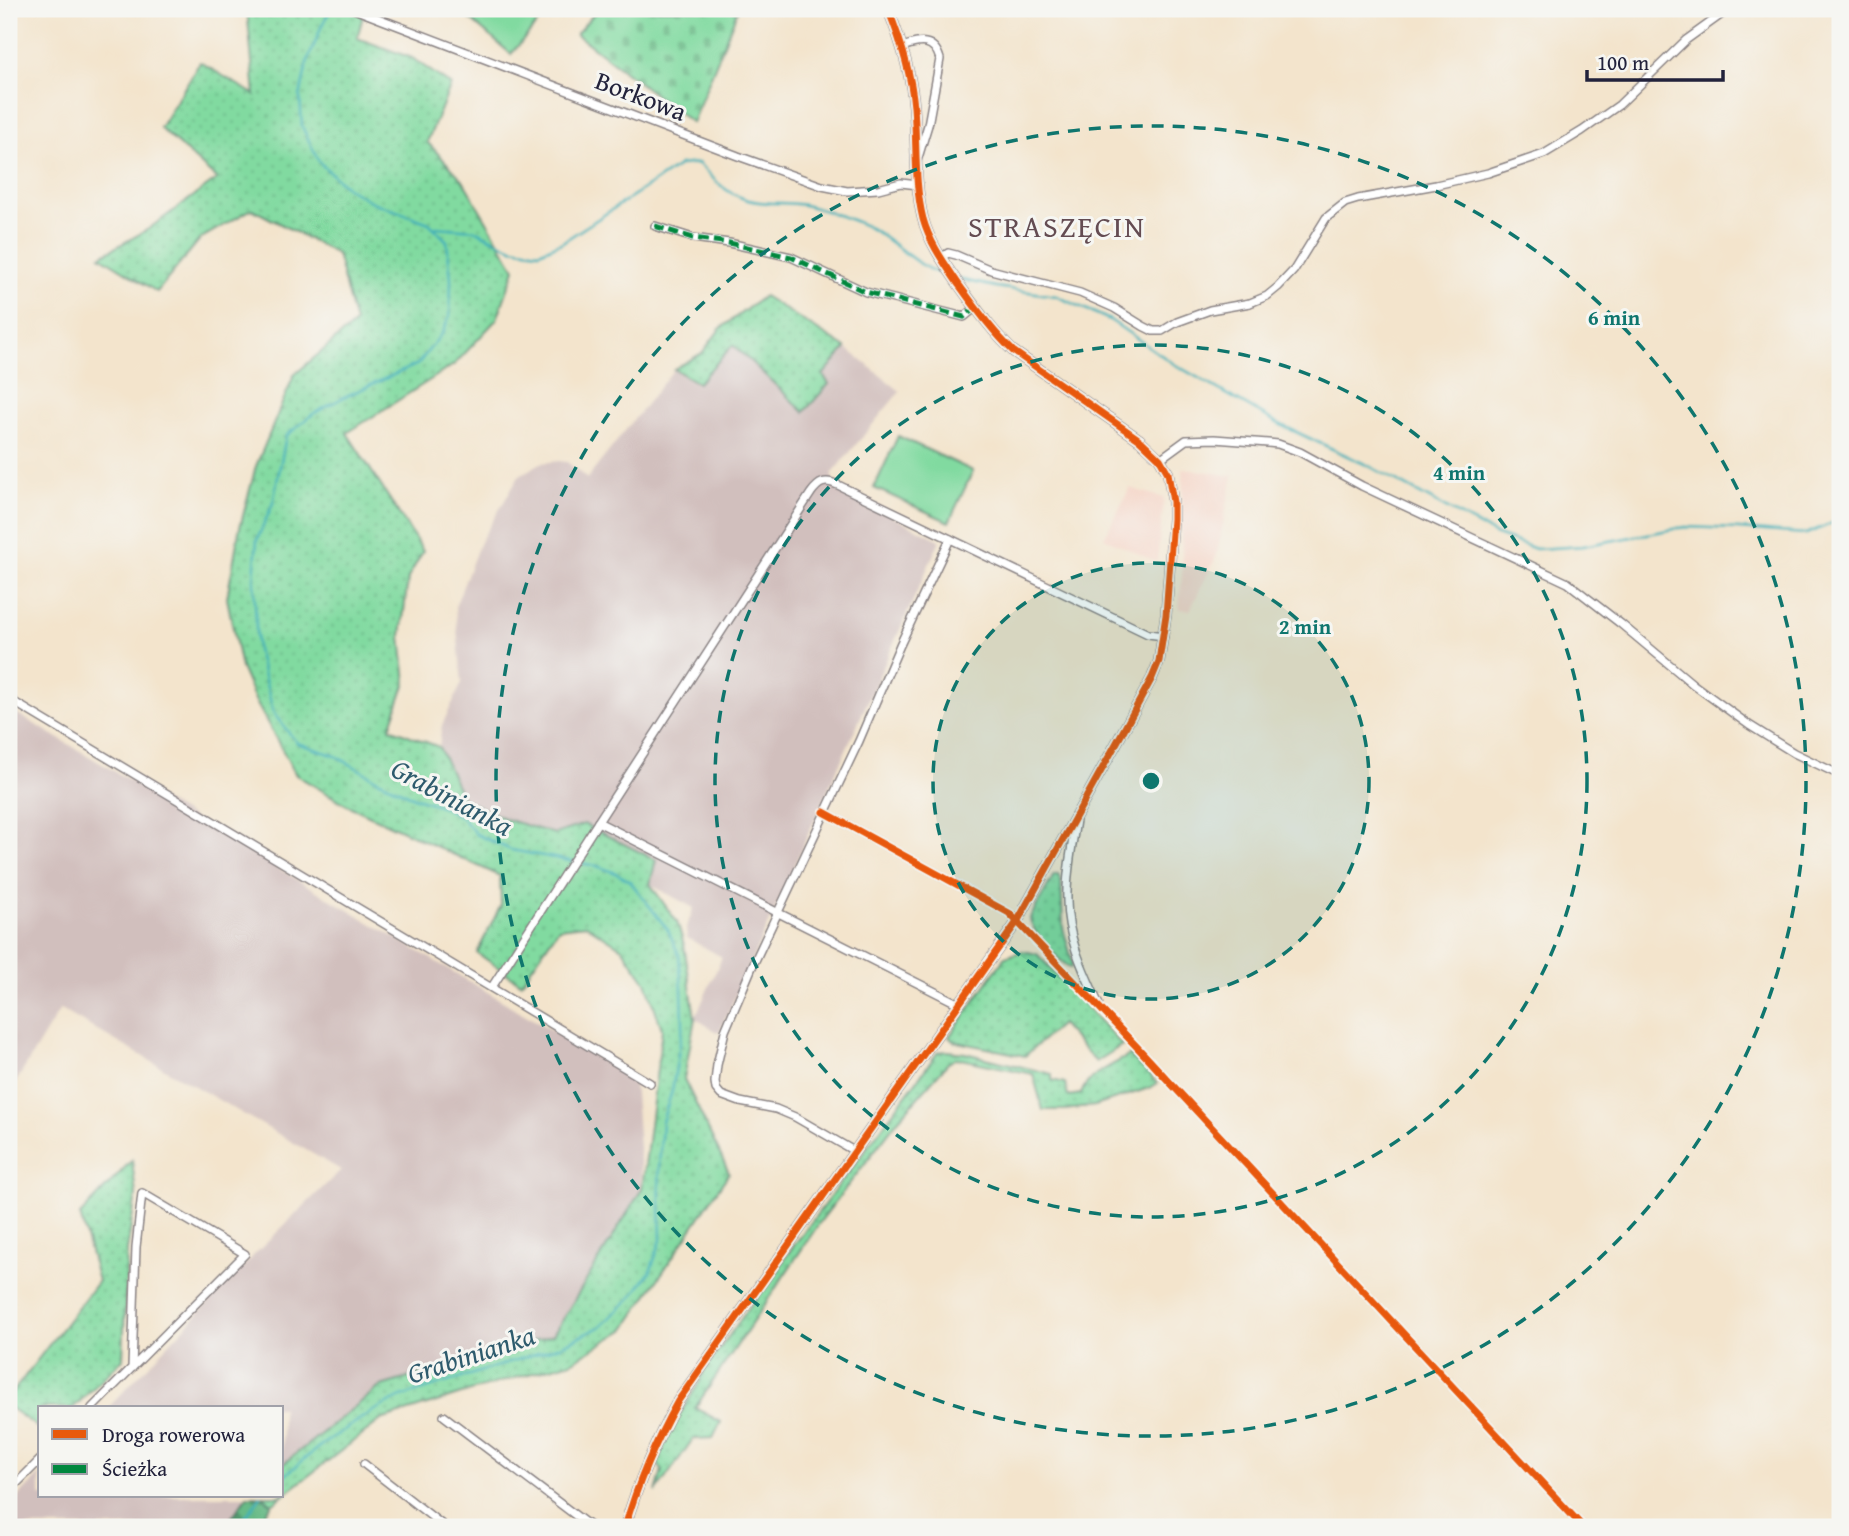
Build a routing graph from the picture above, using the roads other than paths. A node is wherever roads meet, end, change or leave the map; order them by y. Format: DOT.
graph roads {
  1 [pos="888,9"];
  2 [pos="1729,9"];
  3 [pos="357,10"];
  4 [pos="903,47"];
  5 [pos="917,162"];
  6 [pos="918,185"];
  7 [pos="655,226"];
  8 [pos="944,262"];
  9 [pos="974,306"];
  10 [pos="1160,459"];
  11 [pos="950,539"];
  12 [pos="1164,636"];
  13 [pos="9,699"];
  14 [pos="1840,775"];
  15 [pos="824,812"];
  16 [pos="1077,816"];
  17 [pos="597,822"];
  18 [pos="778,913"];
  19 [pos="1017,922"];
  20 [pos="492,987"];
  21 [pos="959,1004"];
  22 [pos="1103,1012"];
  23 [pos="650,1083"];
  24 [pos="854,1151"];
  25 [pos="132,1368"];
  26 [pos="94,1406"];
  27 [pos="444,1416"];
  28 [pos="38,1462"];
  29 [pos="364,1464"];
  30 [pos="9,1491"];
  31 [pos="446,1527"];
  32 [pos="591,1527"];
  33 [pos="625,1527"];
  34 [pos="1583,1527"];
  1 -- 4 [label="street"];
  2 -- 8 [label="street"];
  3 -- 6 [label="street, Borkowa"];
  4 -- 5 [label="street"];
  4 -- 5 [label="street"];
  5 -- 6 [label="street"];
  6 -- 8 [label="street"];
  7 -- 9 [label="street"];
  8 -- 9 [label="street"];
  9 -- 10 [label="street"];
  10 -- 12 [label="street"];
  10 -- 14 [label="street"];
  11 -- 12 [label="street"];
  11 -- 15 [label="street"];
  11 -- 17 [label="street"];
  12 -- 16 [label="street"];
  13 -- 20 [label="street"];
  15 -- 18 [label="street"];
  15 -- 19 [label="street"];
  16 -- 19 [label="street"];
  16 -- 22 [label="street"];
  17 -- 18 [label="street"];
  17 -- 20 [label="street"];
  18 -- 21 [label="street"];
  18 -- 24 [label="street"];
  19 -- 21 [label="street"];
  19 -- 22 [label="street"];
  20 -- 23 [label="street"];
  21 -- 24 [label="street"];
  22 -- 34 [label="street"];
  24 -- 33 [label="street"];
  25 -- 25 [label="street"];
  25 -- 26 [label="street"];
  27 -- 32 [label="street"];
  28 -- 30 [label="street"];
  29 -- 31 [label="street"];
}
